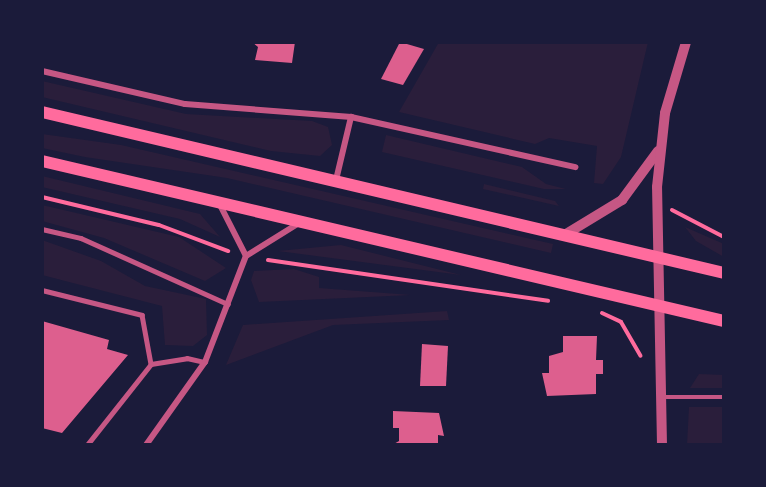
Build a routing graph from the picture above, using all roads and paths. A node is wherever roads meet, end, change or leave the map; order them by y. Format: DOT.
graph roads {
  1 [pos="686,42"];
  2 [pos="42,71"];
  3 [pos="42,112"];
  4 [pos="351,117"];
  5 [pos="660,148"];
  6 [pos="42,160"];
  7 [pos="575,167"];
  8 [pos="336,180"];
  9 [pos="42,197"];
  10 [pos="218,202"];
  11 [pos="681,210"];
  12 [pos="302,221"];
  13 [pos="42,228"];
  14 [pos="566,234"];
  15 [pos="724,237"];
  16 [pos="246,256"];
  17 [pos="658,256"];
  18 [pos="724,273"];
  19 [pos="42,290"];
  20 [pos="554,302"];
  21 [pos="229,304"];
  22 [pos="659,304"];
  23 [pos="593,311"];
  24 [pos="724,321"];
  25 [pos="642,358"];
  26 [pos="206,362"];
  27 [pos="151,364"];
  28 [pos="661,397"];
  29 [pos="724,397"];
  30 [pos="87,445"];
  31 [pos="146,445"];
  32 [pos="662,445"];
  1 -- 5 [label="street"];
  2 -- 4 [label="street"];
  3 -- 8 [label="main road"];
  4 -- 7 [label="street"];
  4 -- 8 [label="street"];
  5 -- 14 [label="street"];
  5 -- 17 [label="street"];
  6 -- 10 [label="main road"];
  8 -- 14 [label="main road"];
  9 -- 16 [label="path"];
  10 -- 12 [label="main road"];
  10 -- 16 [label="street"];
  11 -- 15 [label="path"];
  12 -- 16 [label="street"];
  12 -- 22 [label="main road"];
  13 -- 21 [label="lane"];
  14 -- 17 [label="main road"];
  16 -- 20 [label="path"];
  16 -- 21 [label="street"];
  17 -- 18 [label="main road"];
  17 -- 22 [label="street"];
  19 -- 27 [label="lane"];
  21 -- 26 [label="street"];
  22 -- 24 [label="main road"];
  22 -- 28 [label="street"];
  23 -- 25 [label="path"];
  26 -- 27 [label="lane"];
  26 -- 31 [label="street"];
  27 -- 30 [label="lane"];
  28 -- 29 [label="lane"];
  28 -- 32 [label="street"];
}
